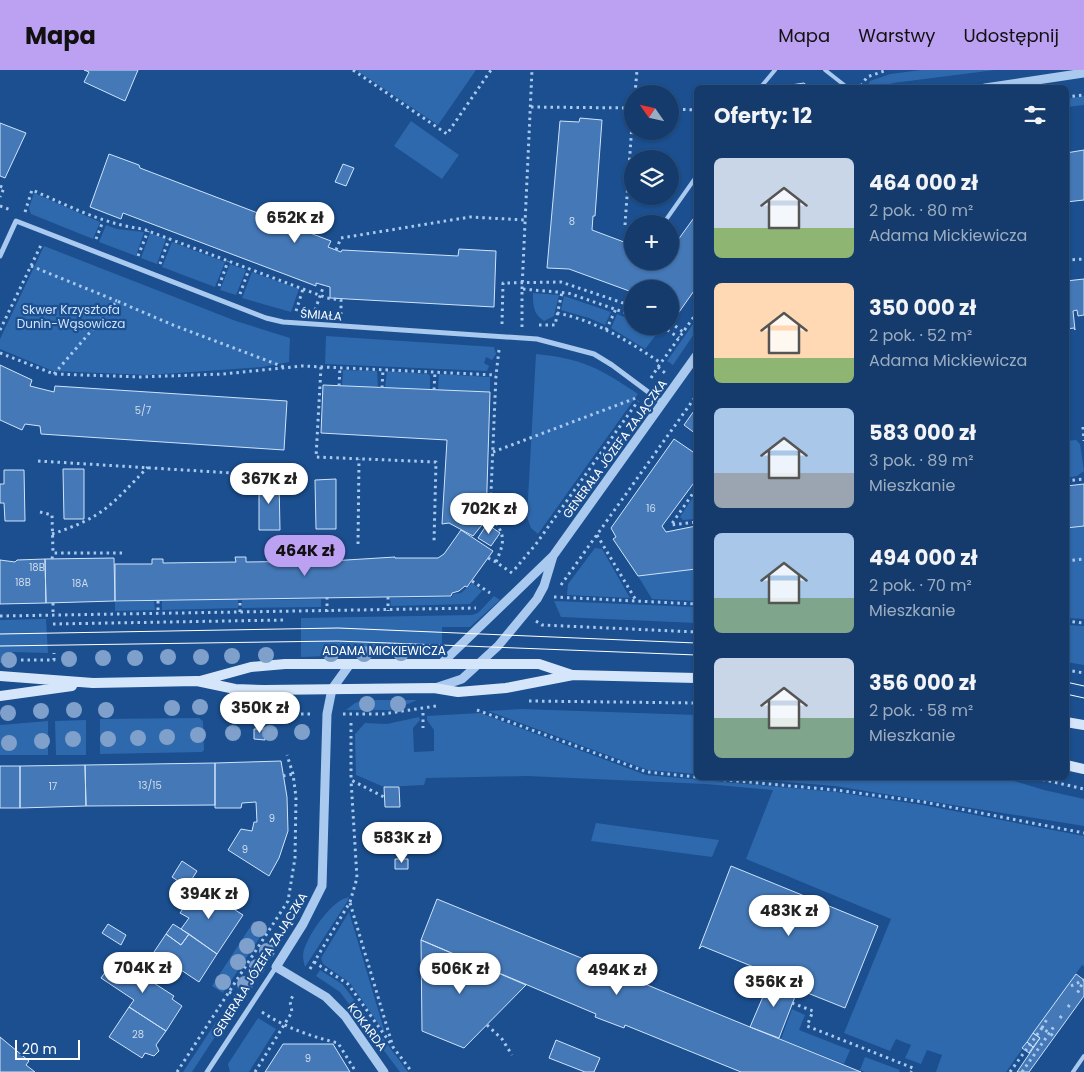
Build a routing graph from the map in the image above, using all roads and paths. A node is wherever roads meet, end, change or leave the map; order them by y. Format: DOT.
graph roads {
  1 [pos="353,70"];
  2 [pos="490,70"];
  3 [pos="532,70"];
  4 [pos="637,70"];
  5 [pos="775,70"];
  6 [pos="824,70"];
  7 [pos="887,70"];
  8 [pos="1084,73"];
  9 [pos="636,85"];
  10 [pos="762,85"];
  11 [pos="844,85"];
  12 [pos="862,85"];
  13 [pos="1005,85"];
  14 [pos="1084,95"];
  15 [pos="1069,97"];
  16 [pos="530,107"];
  17 [pos="624,108"];
  18 [pos="679,109"];
  19 [pos="694,110"];
  20 [pos="631,140"];
  21 [pos="694,180"];
  22 [pos="0,186"];
  23 [pos="0,198"];
  24 [pos="0,206"];
  25 [pos="626,215"];
  26 [pos="669,215"];
  27 [pos="525,220"];
  28 [pos="103,221"];
  29 [pos="148,231"];
  30 [pos="169,239"];
  31 [pos="94,243"];
  32 [pos="40,247"];
  33 [pos="336,250"];
  34 [pos="0,256"];
  35 [pos="1084,258"];
  36 [pos="137,260"];
  37 [pos="1069,260"];
  38 [pos="228,261"];
  39 [pos="31,266"];
  40 [pos="158,268"];
  41 [pos="249,269"];
  42 [pos="522,283"];
  43 [pos="324,285"];
  44 [pos="304,289"];
  45 [pos="522,289"];
  46 [pos="217,291"];
  47 [pos="562,292"];
  48 [pos="320,295"];
  49 [pos="238,299"];
  50 [pos="117,300"];
  51 [pos="624,303"];
  52 [pos="616,309"];
  53 [pos="624,312"];
  54 [pos="557,313"];
  55 [pos="694,317"];
  56 [pos="293,318"];
  57 [pos="314,318"];
  58 [pos="341,320"];
  59 [pos="522,324"];
  60 [pos="512,326"];
  61 [pos="502,328"];
  62 [pos="679,329"];
  63 [pos="0,330"];
  64 [pos="606,330"];
  65 [pos="683,332"];
  66 [pos="675,335"];
  67 [pos="521,337"];
  68 [pos="679,338"];
  69 [pos="499,349"];
  70 [pos="0,353"];
  71 [pos="694,359"];
  72 [pos="661,363"];
  73 [pos="321,367"];
  74 [pos="658,367"];
  75 [pos="286,368"];
  76 [pos="340,368"];
  77 [pos="383,370"];
  78 [pos="435,372"];
  79 [pos="54,374"];
  80 [pos="496,375"];
  81 [pos="339,386"];
  82 [pos="382,388"];
  83 [pos="434,390"];
  84 [pos="694,399"];
  85 [pos="663,403"];
  86 [pos="1083,427"];
  87 [pos="1084,441"];
  88 [pos="493,452"];
  89 [pos="359,459"];
  90 [pos="38,461"];
  91 [pos="148,467"];
  92 [pos="297,477"];
  93 [pos="1084,479"];
  94 [pos="1069,481"];
  95 [pos="694,492"];
  96 [pos="40,512"];
  97 [pos="694,522"];
  98 [pos="52,534"];
  99 [pos="597,535"];
  100 [pos="434,542"];
  101 [pos="358,544"];
  102 [pos="53,553"];
  103 [pos="122,553"];
  104 [pos="553,556"];
  105 [pos="488,558"];
  106 [pos="52,559"];
  107 [pos="1084,559"];
  108 [pos="1069,561"];
  109 [pos="496,562"];
  110 [pos="512,573"];
  111 [pos="506,578"];
  112 [pos="472,580"];
  113 [pos="493,590"];
  114 [pos="490,594"];
  115 [pos="327,597"];
  116 [pos="388,597"];
  117 [pos="553,597"];
  118 [pos="485,598"];
  119 [pos="240,599"];
  120 [pos="158,600"];
  121 [pos="637,602"];
  122 [pos="53,603"];
  123 [pos="480,603"];
  124 [pos="694,604"];
  125 [pos="548,605"];
  126 [pos="388,611"];
  127 [pos="240,612"];
  128 [pos="327,612"];
  129 [pos="158,614"];
  130 [pos="0,616"];
  131 [pos="53,616"];
  132 [pos="532,618"];
  133 [pos="284,620"];
  134 [pos="1069,622"];
  135 [pos="1084,622"];
  136 [pos="53,624"];
  137 [pos="694,632"];
  138 [pos="54,653"];
  139 [pos="13,660"];
  140 [pos="442,663"];
  141 [pos="350,664"];
  142 [pos="481,664"];
  143 [pos="1069,671"];
  144 [pos="1084,674"];
  145 [pos="572,675"];
  146 [pos="0,676"];
  147 [pos="694,678"];
  148 [pos="197,681"];
  149 [pos="92,683"];
  150 [pos="434,688"];
  151 [pos="332,689"];
  152 [pos="0,696"];
  153 [pos="520,701"];
  154 [pos="694,704"];
  155 [pos="439,706"];
  156 [pos="477,710"];
  157 [pos="423,713"];
  158 [pos="301,714"];
  159 [pos="309,714"];
  160 [pos="343,714"];
  161 [pos="1069,722"];
  162 [pos="351,723"];
  163 [pos="1084,725"];
  164 [pos="423,728"];
  165 [pos="287,755"];
  166 [pos="1069,766"];
  167 [pos="1084,769"];
  168 [pos="293,774"];
  169 [pos="284,776"];
  170 [pos="694,777"];
  171 [pos="351,780"];
  172 [pos="726,780"];
  173 [pos="1045,780"];
  174 [pos="1084,789"];
  175 [pos="384,798"];
  176 [pos="1084,833"];
  177 [pos="350,902"];
  178 [pos="314,962"];
  179 [pos="276,967"];
  180 [pos="308,972"];
  181 [pos="1084,980"];
  182 [pos="1072,986"];
  183 [pos="229,992"];
  184 [pos="296,992"];
  185 [pos="1076,996"];
  186 [pos="240,998"];
  187 [pos="792,1003"];
  188 [pos="1071,1003"];
  189 [pos="1068,1007"];
  190 [pos="260,1011"];
  191 [pos="1063,1014"];
  192 [pos="1060,1018"];
  193 [pos="1048,1020"];
  194 [pos="487,1024"];
  195 [pos="1055,1025"];
  196 [pos="283,1026"];
  197 [pos="1042,1028"];
  198 [pos="1050,1033"];
  199 [pos="1055,1037"];
  200 [pos="393,1047"];
  201 [pos="512,1055"];
  202 [pos="1084,1056"];
  203 [pos="177,1072"];
  204 [pos="207,1072"];
  205 [pos="254,1072"];
  206 [pos="356,1072"];
  207 [pos="384,1072"];
  208 [pos="412,1072"];
  209 [pos="911,1072"];
  210 [pos="1010,1072"];
  211 [pos="1022,1072"];
  212 [pos="1073,1072"];
  1 -- 2 [label="path"];
  3 -- 16 [label="path"];
  4 -- 9 [label="path"];
  5 -- 10 [label="lane"];
  6 -- 11 [label="lane"];
  7 -- 12 [label="path"];
  8 -- 13 [label="street"];
  14 -- 15 [label="path"];
  16 -- 17 [label="path"];
  16 -- 27 [label="path"];
  18 -- 19 [label="path"];
  20 -- 25 [label="path"];
  21 -- 26 [label="lane"];
  22 -- 23 [label="path"];
  24 -- 28 [label="path"];
  27 -- 33 [label="path"];
  27 -- 42 [label="path"];
  28 -- 29 [label="path"];
  28 -- 31 [label="path"];
  29 -- 30 [label="path"];
  29 -- 36 [label="path"];
  30 -- 38 [label="path"];
  30 -- 40 [label="path"];
  32 -- 39 [label="path"];
  34 -- 67 [label="street, ŚMIAŁA"];
  35 -- 37 [label="path"];
  38 -- 41 [label="path"];
  38 -- 46 [label="path"];
  39 -- 50 [label="path"];
  39 -- 63 [label="path"];
  41 -- 44 [label="path"];
  41 -- 49 [label="path"];
  42 -- 45 [label="path"];
  42 -- 51 [label="path"];
  42 -- 61 [label="path"];
  43 -- 48 [label="path"];
  44 -- 48 [label="path"];
  44 -- 56 [label="path"];
  45 -- 47 [label="path"];
  45 -- 59 [label="path"];
  47 -- 52 [label="path"];
  47 -- 54 [label="path"];
  48 -- 57 [label="path"];
  48 -- 58 [label="path"];
  50 -- 75 [label="path"];
  50 -- 79 [label="path"];
  52 -- 53 [label="path"];
  52 -- 64 [label="path"];
  54 -- 59 [label="path"];
  54 -- 64 [label="path"];
  55 -- 65 [label="path"];
  59 -- 60 [label="path"];
  59 -- 67 [label="path"];
  62 -- 65 [label="path"];
  64 -- 72 [label="path"];
  65 -- 68 [label="path"];
  66 -- 68 [label="path"];
  67 -- 85 [label="street, ŚMIAŁA"];
  68 -- 72 [label="path"];
  69 -- 80 [label="path"];
  70 -- 79 [label="path"];
  71 -- 85 [label="street, GENERAŁA JÓZEFA ZAJĄCZKA"];
  72 -- 74 [label="path"];
  73 -- 75 [label="path"];
  73 -- 76 [label="path"];
  73 -- 89 [label="path"];
  75 -- 79 [label="path"];
  76 -- 77 [label="path"];
  76 -- 81 [label="path"];
  77 -- 78 [label="path"];
  77 -- 82 [label="path"];
  78 -- 80 [label="path"];
  78 -- 83 [label="path"];
  80 -- 88 [label="path"];
  84 -- 99 [label="path"];
  85 -- 104 [label="street, GENERAŁA JÓZEFA ZAJĄCZKA"];
  86 -- 87 [label="path"];
  88 -- 109 [label="path"];
  88 -- 110 [label="path"];
  89 -- 100 [label="path"];
  89 -- 101 [label="path"];
  90 -- 91 [label="path"];
  91 -- 92 [label="path"];
  91 -- 98 [label="path"];
  93 -- 94 [label="path"];
  95 -- 97 [label="path"];
  96 -- 98 [label="path"];
  98 -- 102 [label="path"];
  99 -- 117 [label="path"];
  99 -- 121 [label="path"];
  102 -- 103 [label="path"];
  102 -- 106 [label="path"];
  104 -- 140 [label="street, GENERAŁA JÓZEFA ZAJĄCZKA"];
  104 -- 142 [label="street, GENERAŁA JÓZEFA ZAJĄCZKA"];
  105 -- 109 [label="path"];
  107 -- 108 [label="path"];
  109 -- 110 [label="path"];
  110 -- 111 [label="path"];
  112 -- 114 [label="path"];
  113 -- 114 [label="path"];
  114 -- 118 [label="path"];
  115 -- 128 [label="path"];
  116 -- 126 [label="path"];
  117 -- 121 [label="path"];
  117 -- 125 [label="path"];
  119 -- 127 [label="path"];
  120 -- 129 [label="path"];
  121 -- 124 [label="path"];
  122 -- 131 [label="path"];
  123 -- 126 [label="path"];
  126 -- 128 [label="path"];
  127 -- 128 [label="path"];
  127 -- 129 [label="path"];
  129 -- 131 [label="path"];
  130 -- 131 [label="path"];
  132 -- 137 [label="path"];
  133 -- 136 [label="path"];
  134 -- 135 [label="path"];
  138 -- 139 [label="path"];
  140 -- 141 [label="main road, ADAMA MICKIEWICZA"];
  140 -- 142 [label="main road, ADAMA MICKIEWICZA"];
  141 -- 148 [label="main road, ADAMA MICKIEWICZA"];
  141 -- 151 [label="street, GENERAŁA JÓZEFA ZAJĄCZKA"];
  142 -- 145 [label="main road, ADAMA MICKIEWICZA"];
  142 -- 150 [label="street, GENERAŁA JÓZEFA ZAJĄCZKA"];
  143 -- 144 [label="path"];
  145 -- 147 [label="main road, ADAMA MICKIEWICZA"];
  145 -- 150 [label="main road, ADAMA MICKIEWICZA"];
  146 -- 149 [label="main road, ADAMA MICKIEWICZA"];
  148 -- 149 [label="main road, ADAMA MICKIEWICZA"];
  148 -- 151 [label="main road, ADAMA MICKIEWICZA"];
  149 -- 152 [label="main road, ADAMA MICKIEWICZA"];
  150 -- 151 [label="main road, ADAMA MICKIEWICZA"];
  151 -- 179 [label="street, GENERAŁA JÓZEFA ZAJĄCZKA"];
  153 -- 154 [label="path"];
  155 -- 160 [label="path"];
  156 -- 170 [label="path"];
  157 -- 164 [label="path"];
  158 -- 159 [label="path"];
  161 -- 163 [label="main road"];
  162 -- 171 [label="path"];
  165 -- 168 [label="path"];
  166 -- 167 [label="main road"];
  168 -- 169 [label="path"];
  168 -- 183 [label="path"];
  171 -- 175 [label="path"];
  171 -- 177 [label="path"];
  172 -- 176 [label="path"];
  173 -- 174 [label="path"];
  177 -- 178 [label="path"];
  177 -- 200 [label="path"];
  178 -- 180 [label="path"];
  178 -- 200 [label="path"];
  179 -- 204 [label="street, GENERAŁA JÓZEFA ZAJĄCZKA"];
  179 -- 207 [label="street, KOKARDA"];
  181 -- 182 [label="path"];
  181 -- 185 [label="path"];
  183 -- 186 [label="path"];
  183 -- 203 [label="path"];
  184 -- 196 [label="path"];
  187 -- 209 [label="path"];
  188 -- 189 [label="path"];
  190 -- 196 [label="path"];
  191 -- 192 [label="path"];
  193 -- 197 [label="path"];
  194 -- 201 [label="path"];
  195 -- 198 [label="path"];
  196 -- 205 [label="path"];
  196 -- 206 [label="path"];
  197 -- 198 [label="path"];
  197 -- 210 [label="path"];
  198 -- 199 [label="path"];
  198 -- 211 [label="path"];
  200 -- 208 [label="path"];
  202 -- 212 [label="lane"];
}
